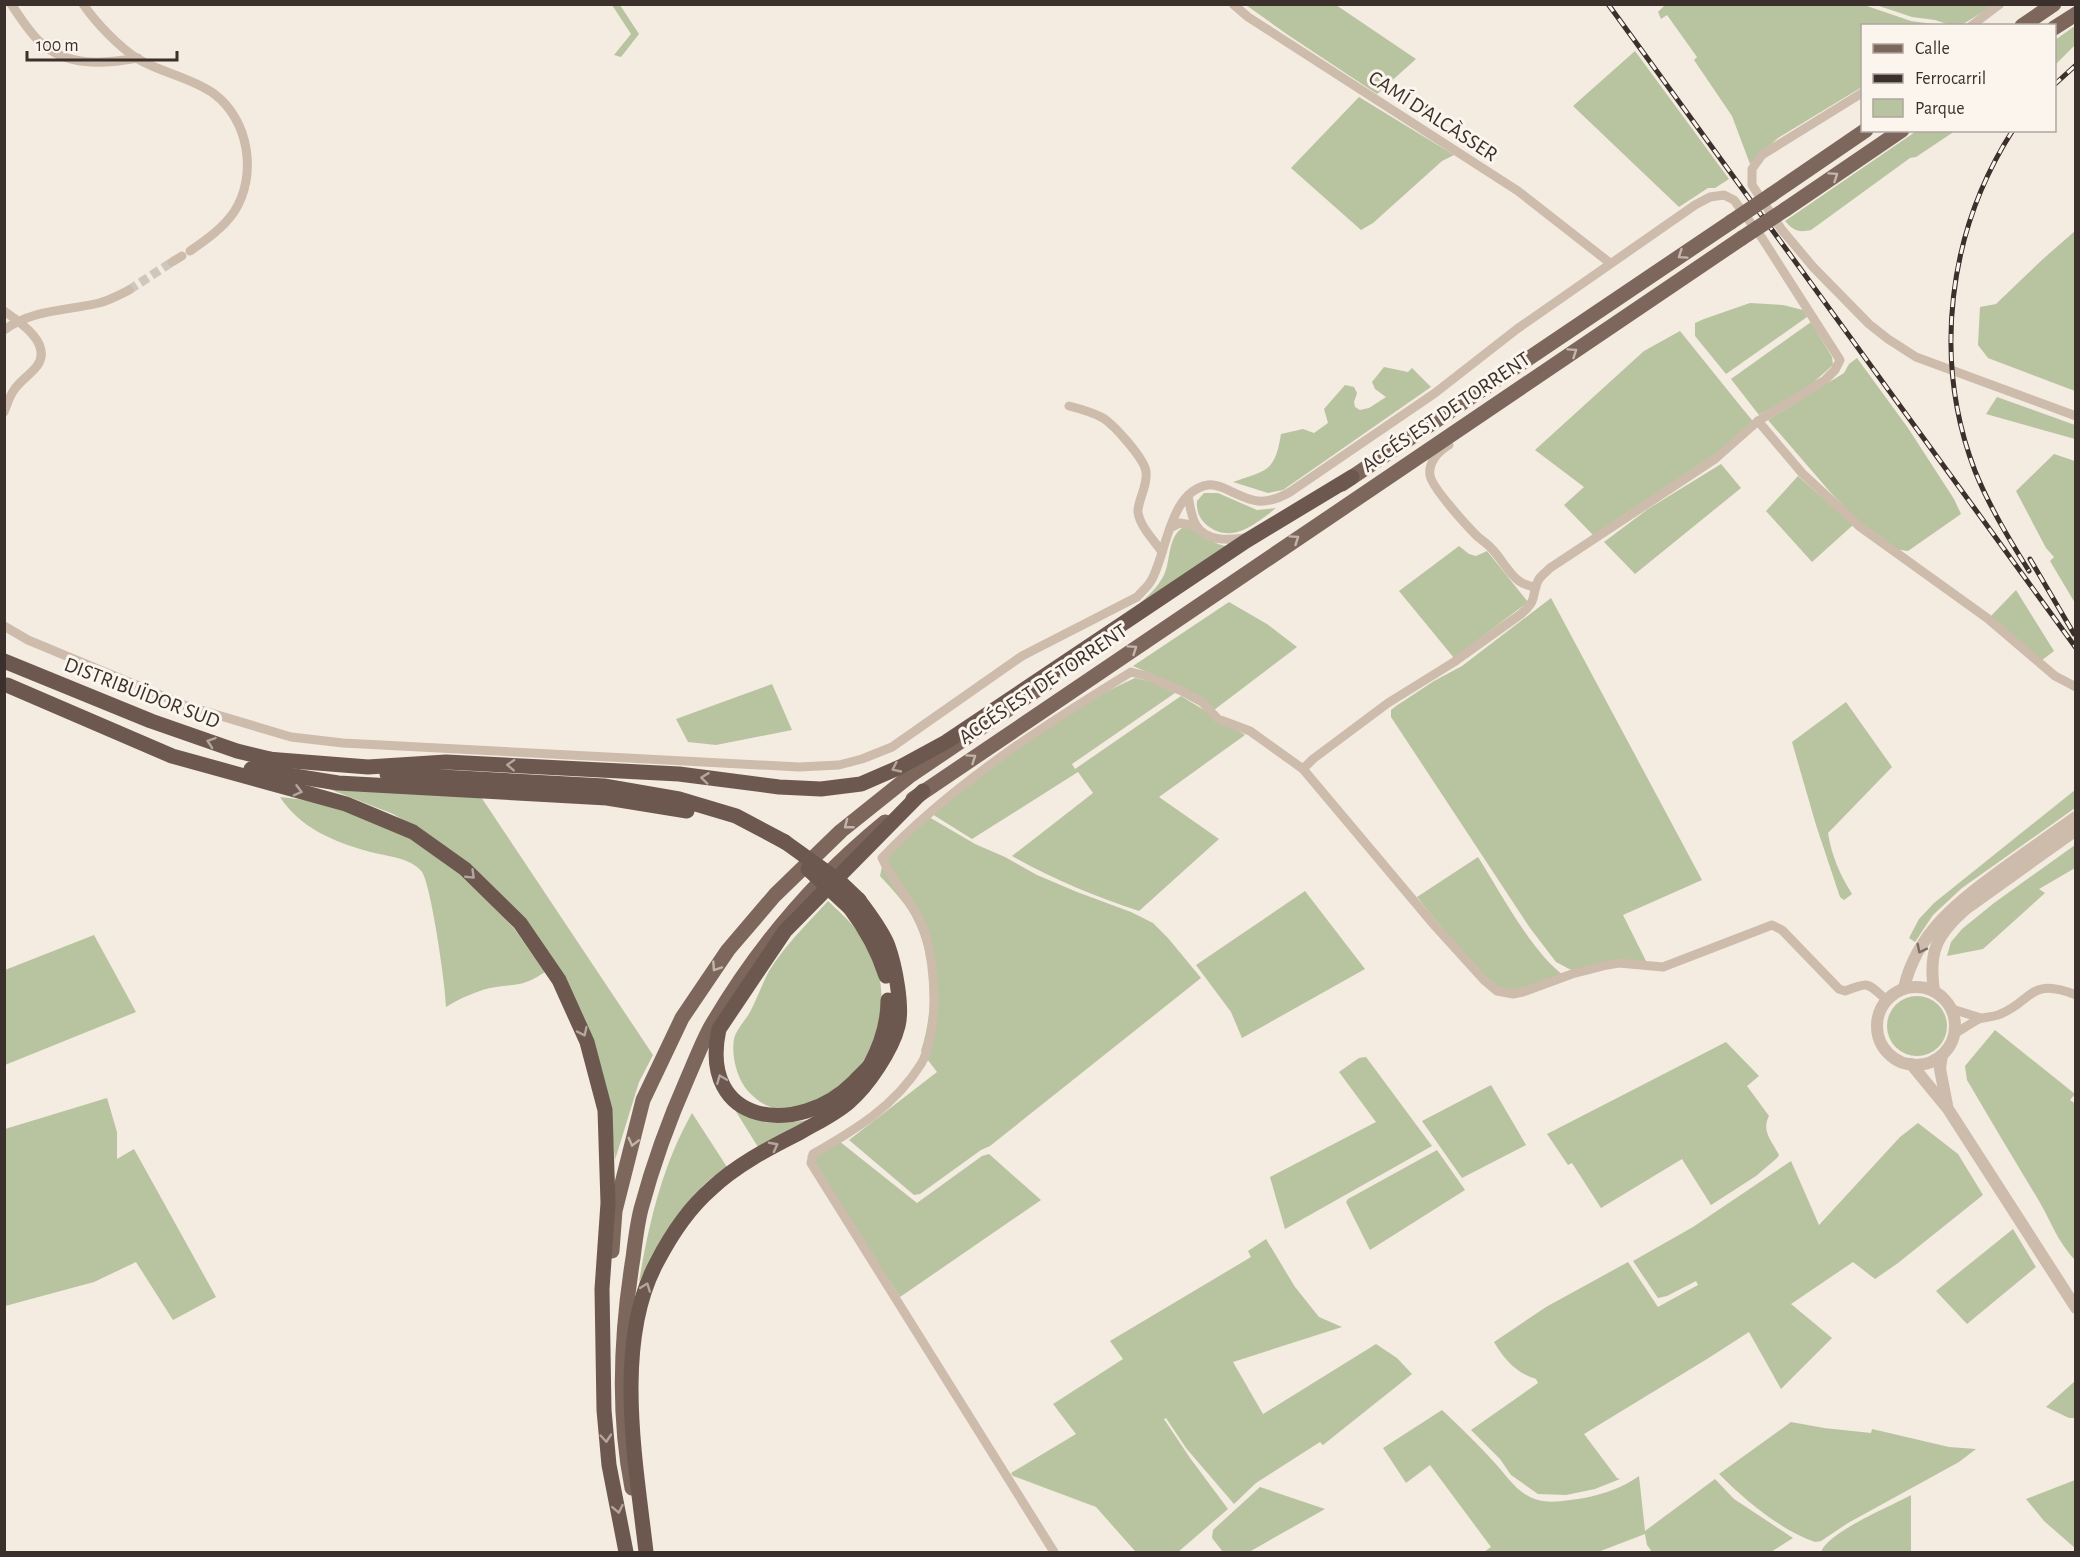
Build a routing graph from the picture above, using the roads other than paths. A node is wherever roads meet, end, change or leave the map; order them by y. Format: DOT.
graph roads {
  1 [pos="11,4"];
  2 [pos="83,4"];
  3 [pos="1233,4"];
  4 [pos="2000,4"];
  5 [pos="2054,4"];
  6 [pos="2076,14"];
  7 [pos="1974,24"];
  8 [pos="2025,24"];
  9 [pos="2056,27"];
  10 [pos="138,58"];
  11 [pos="1861,94"];
  12 [pos="1863,132"];
  13 [pos="1899,132"];
  14 [pos="172,262"];
  15 [pos="1610,263"];
  16 [pos="129,290"];
  17 [pos="4,311"];
  18 [pos="17,321"];
  19 [pos="4,330"];
  20 [pos="1525,384"];
  21 [pos="1069,405"];
  22 [pos="4,412"];
  23 [pos="2076,416"];
  24 [pos="1758,421"];
  25 [pos="1352,477"];
  26 [pos="1188,496"];
  27 [pos="1196,526"];
  28 [pos="1170,529"];
  29 [pos="1254,536"];
  30 [pos="1162,552"];
  31 [pos="1536,587"];
  32 [pos="4,626"];
  33 [pos="4,661"];
  34 [pos="5,684"];
  35 [pos="2076,687"];
  36 [pos="267,759"];
  37 [pos="1303,769"];
  38 [pos="923,790"];
  39 [pos="2076,817"];
  40 [pos="2076,830"];
  41 [pos="781,846"];
  42 [pos="854,904"];
  43 [pos="1904,988"];
  44 [pos="1934,991"];
  45 [pos="2076,995"];
  46 [pos="1887,1000"];
  47 [pos="1952,1009"];
  48 [pos="1981,1018"];
  49 [pos="1954,1034"];
  50 [pos="1942,1055"];
  51 [pos="1911,1064"];
  52 [pos="1948,1109"];
  53 [pos="2076,1308"];
  54 [pos="604,1410"];
  55 [pos="626,1552"];
  56 [pos="646,1552"];
  57 [pos="1054,1552"];
  1 -- 10 [label="street"];
  2 -- 10 [label="street"];
  3 -- 15 [label="street, CAMÍ D'ALCÀSSER"];
  4 -- 7 [label="street"];
  5 -- 8 [label="main road"];
  6 -- 9 [label="main road"];
  10 -- 14 [label="street"];
  11 -- 23 [label="street"];
  12 -- 25 [label="main road, ACCÉS EST DE TORRENT, one-way, bridge"];
  20 -- 13 [label="main road, ACCÉS EST DE TORRENT, one-way, bridge"];
  15 -- 24 [label="street"];
  15 -- 26 [label="street"];
  16 -- 18 [label="street"];
  17 -- 18 [label="street"];
  18 -- 19 [label="street"];
  18 -- 22 [label="street"];
  20 -- 31 [label="street"];
  38 -- 20 [label="main road, ACCÉS EST DE TORRENT, one-way"];
  21 -- 30 [label="street"];
  24 -- 31 [label="street"];
  24 -- 35 [label="street"];
  25 -- 29 [label="highway"];
  25 -- 54 [label="main road, ACCÉS EST DE TORRENT, one-way"];
  26 -- 27 [label="street"];
  26 -- 28 [label="street"];
  27 -- 28 [label="street"];
  27 -- 29 [label="street"];
  28 -- 30 [label="street"];
  29 -- 36 [label="highway, one-way"];
  30 -- 32 [label="street"];
  31 -- 37 [label="street"];
  36 -- 33 [label="highway, DISTRIBUÏDOR SUD, one-way"];
  34 -- 41 [label="highway"];
  34 -- 54 [label="highway, one-way"];
  36 -- 41 [label="highway"];
  37 -- 46 [label="street"];
  37 -- 57 [label="street"];
  42 -- 38 [label="highway, one-way"];
  38 -- 56 [label="main road, ACCÉS EST DE TORRENT"];
  39 -- 43 [label="street, one-way"];
  40 -- 44 [label="street"];
  41 -- 42 [label="highway, bridge"];
  56 -- 42 [label="highway, one-way"];
  43 -- 44 [label="street"];
  43 -- 46 [label="street"];
  44 -- 47 [label="street"];
  45 -- 48 [label="street"];
  46 -- 51 [label="street"];
  47 -- 48 [label="street"];
  47 -- 49 [label="street"];
  48 -- 49 [label="street"];
  49 -- 50 [label="street"];
  50 -- 51 [label="street"];
  50 -- 52 [label="street"];
  51 -- 52 [label="street"];
  52 -- 53 [label="street"];
  54 -- 55 [label="highway, one-way"];
}
